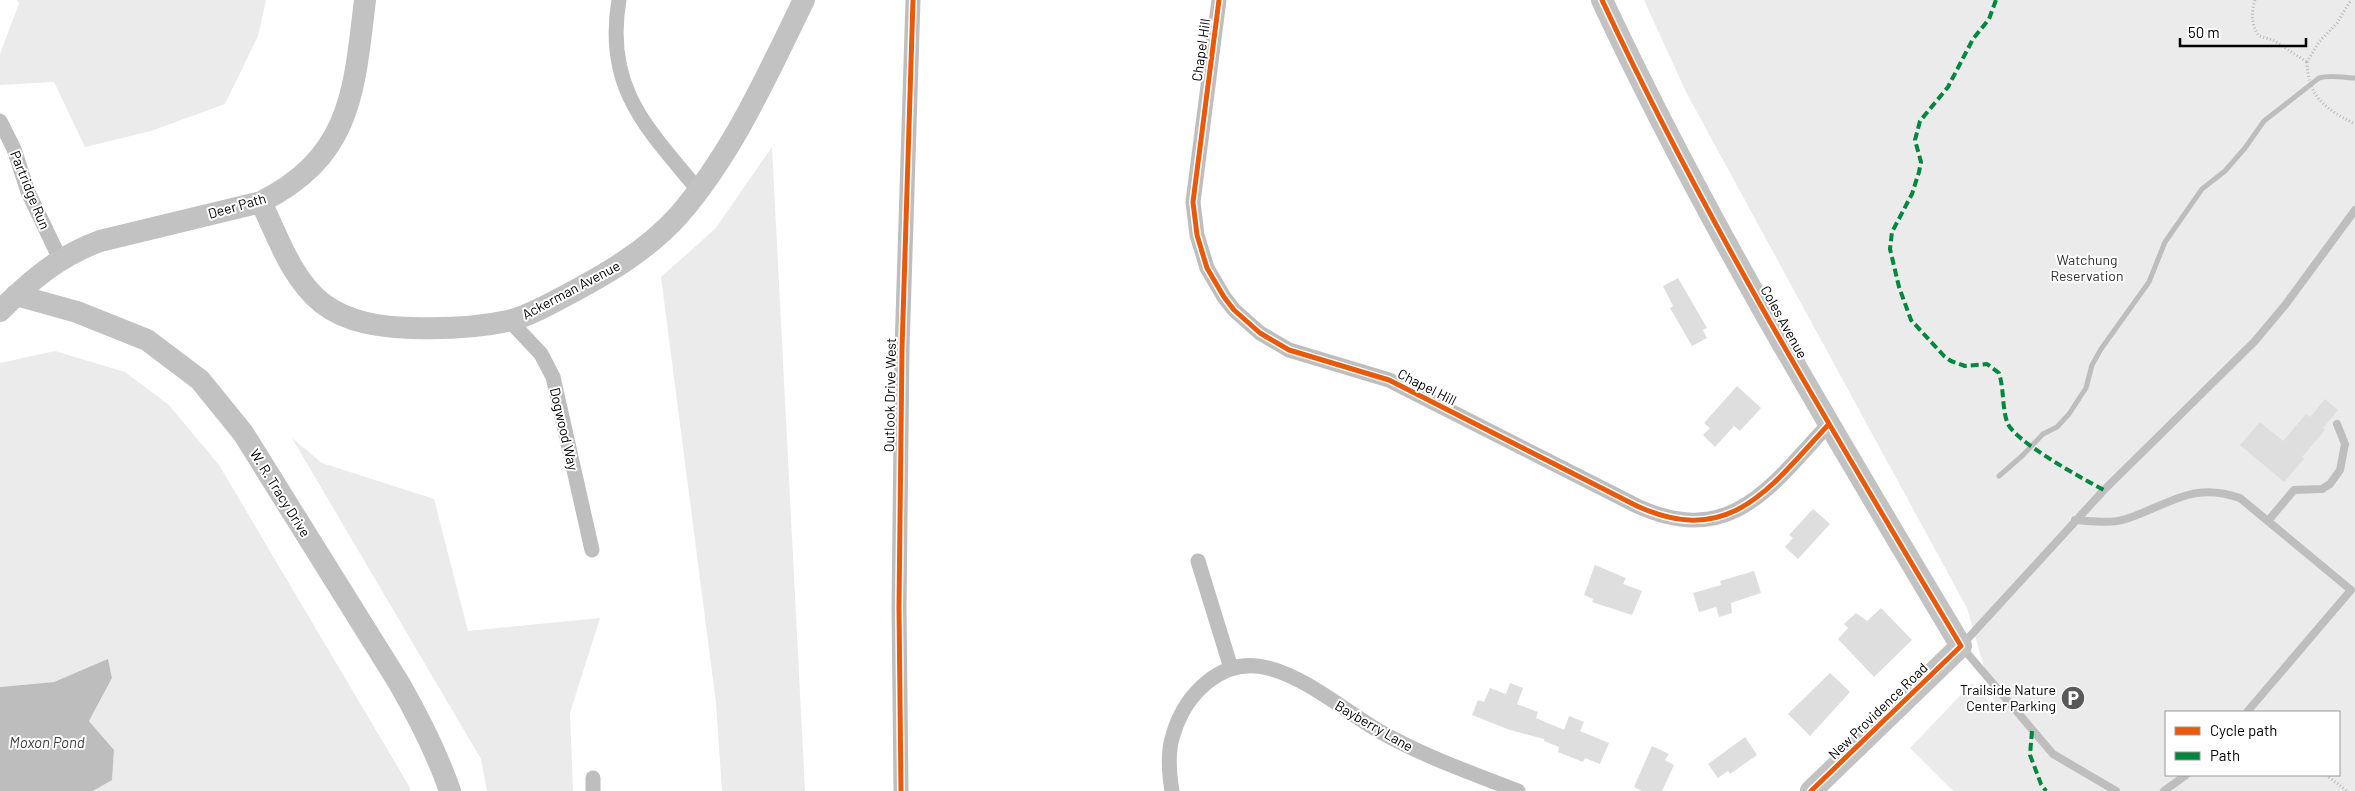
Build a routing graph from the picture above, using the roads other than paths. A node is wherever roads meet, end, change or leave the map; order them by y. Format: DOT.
graph roads {
  1 [pos="365,0"];
  2 [pos="620,0"];
  3 [pos="804,0"];
  4 [pos="914,0"];
  5 [pos="1219,0"];
  6 [pos="1602,0"];
  7 [pos="0,121"];
  8 [pos="699,191"];
  9 [pos="261,202"];
  10 [pos="2355,210"];
  11 [pos="60,259"];
  12 [pos="8,303"];
  13 [pos="510,321"];
  14 [pos="1829,424"];
  15 [pos="2337,424"];
  16 [pos="2076,520"];
  17 [pos="2268,521"];
  18 [pos="592,550"];
  19 [pos="1198,561"];
  20 [pos="2353,592"];
  21 [pos="1961,646"];
  22 [pos="1232,668"];
  23 [pos="2248,711"];
  24 [pos="2185,776"];
  25 [pos="450,791"];
  26 [pos="901,791"];
  27 [pos="1172,791"];
  28 [pos="1518,791"];
  29 [pos="1811,791"];
  30 [pos="2116,791"];
  31 [pos="2164,791"];
  1 -- 9 [label="street, Deer Path"];
  2 -- 8 [label="street"];
  3 -- 8 [label="street, Ackerman Avenue"];
  4 -- 26 [label="street, Outlook Drive West"];
  5 -- 14 [label="street, Chapel Hill"];
  6 -- 14 [label="street, Coles Avenue"];
  7 -- 11 [label="street, Partridge Run"];
  8 -- 13 [label="street, Ackerman Avenue"];
  9 -- 11 [label="street, Deer Path"];
  9 -- 13 [label="street, Ackerman Avenue"];
  10 -- 16 [label="lane"];
  11 -- 12 [label="street, Deer Path"];
  12 -- 25 [label="street, W. R. Tracy Drive"];
  13 -- 18 [label="street, Dogwood Way"];
  14 -- 21 [label="street, Coles Avenue"];
  15 -- 17 [label="lane"];
  16 -- 17 [label="lane"];
  16 -- 21 [label="lane"];
  17 -- 20 [label="lane"];
  19 -- 22 [label="street"];
  20 -- 23 [label="lane"];
  21 -- 29 [label="street, New Providence Road"];
  21 -- 30 [label="lane"];
  22 -- 27 [label="street, Bayberry Lane"];
  22 -- 28 [label="street, Bayberry Lane"];
  24 -- 31 [label="lane"];
}
